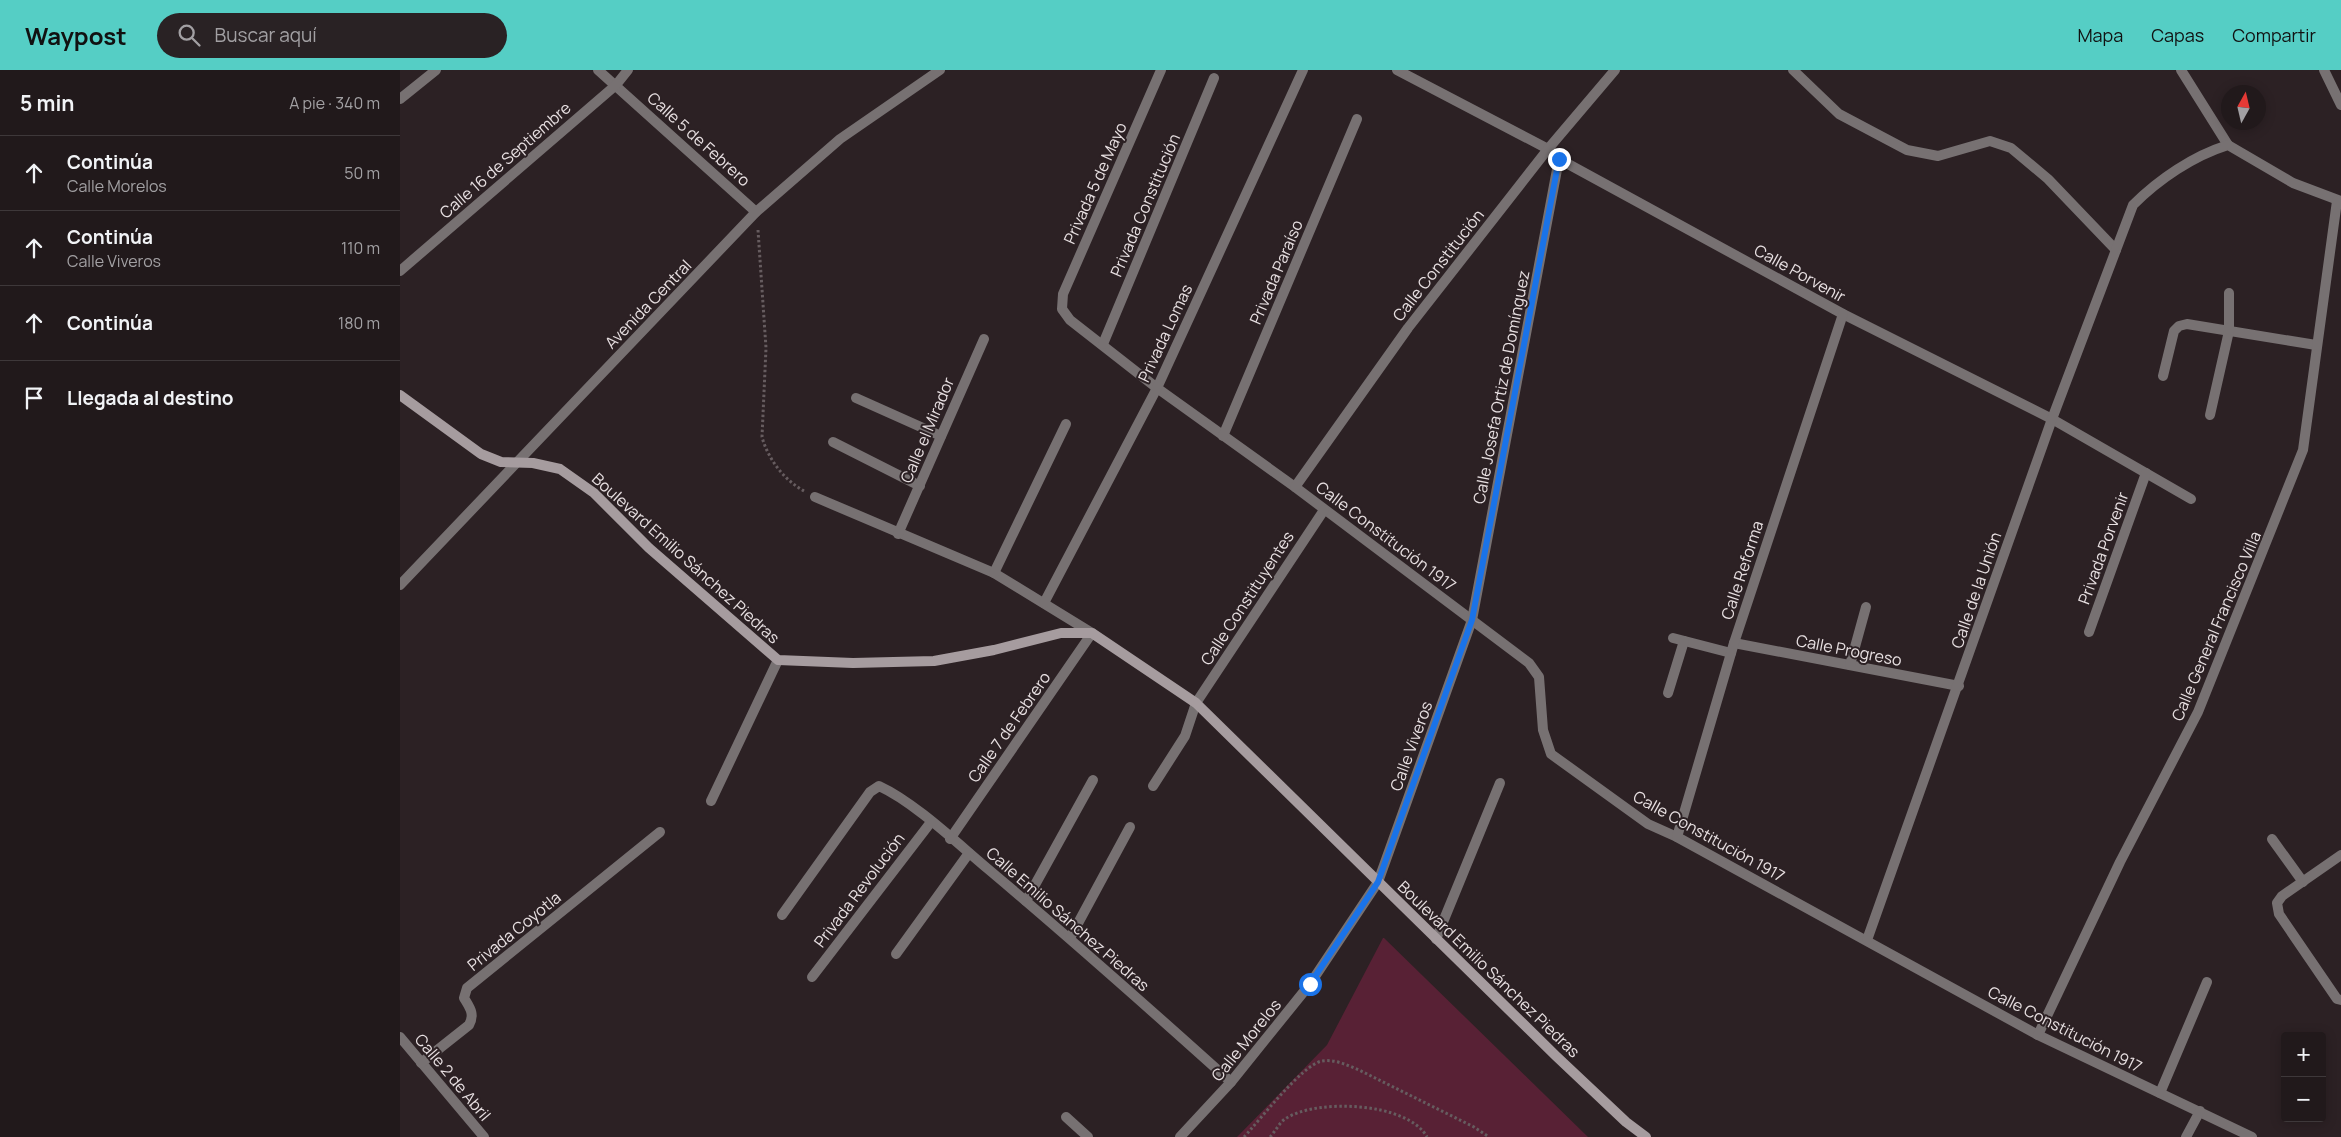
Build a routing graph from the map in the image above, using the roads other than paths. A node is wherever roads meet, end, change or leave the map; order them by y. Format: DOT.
graph roads {
  1 [pos="436,70"];
  2 [pos="598,70"];
  3 [pos="628,70"];
  4 [pos="940,70"];
  5 [pos="1161,70"];
  6 [pos="1303,70"];
  7 [pos="1397,70"];
  8 [pos="1615,70"];
  9 [pos="1793,70"];
  10 [pos="2181,70"];
  11 [pos="2324,70"];
  12 [pos="1214,78"];
  13 [pos="616,85"];
  14 [pos="400,99"];
  15 [pos="2341,105"];
  16 [pos="1357,119"];
  17 [pos="2228,145"];
  18 [pos="1548,149"];
  19 [pos="1559,159"];
  20 [pos="2339,201"];
  21 [pos="756,212"];
  22 [pos="2116,250"];
  23 [pos="400,271"];
  24 [pos="2229,293"];
  25 [pos="1062,309"];
  26 [pos="1842,314"];
  27 [pos="2229,331"];
  28 [pos="984,338"];
  29 [pos="1103,344"];
  30 [pos="2316,345"];
  31 [pos="2162,376"];
  32 [pos="1157,388"];
  33 [pos="400,395"];
  34 [pos="856,398"];
  35 [pos="2210,415"];
  36 [pos="2052,419"];
  37 [pos="1066,424"];
  38 [pos="941,436"];
  39 [pos="1223,436"];
  40 [pos="833,442"];
  41 [pos="518,462"];
  42 [pos="2146,473"];
  43 [pos="920,486"];
  44 [pos="1295,487"];
  45 [pos="815,497"];
  46 [pos="2192,498"];
  47 [pos="1324,510"];
  48 [pos="898,534"];
  49 [pos="994,573"];
  50 [pos="400,585"];
  51 [pos="1044,603"];
  52 [pos="1866,607"];
  53 [pos="1472,620"];
  54 [pos="2089,632"];
  55 [pos="1092,633"];
  56 [pos="1734,643"];
  57 [pos="1731,653"];
  58 [pos="778,660"];
  59 [pos="1850,665"];
  60 [pos="1958,686"];
  61 [pos="1668,693"];
  62 [pos="1196,703"];
  63 [pos="1093,780"];
  64 [pos="1500,783"];
  65 [pos="1153,786"];
  66 [pos="711,801"];
  67 [pos="931,822"];
  68 [pos="1130,828"];
  69 [pos="660,832"];
  70 [pos="1678,837"];
  71 [pos="950,838"];
  72 [pos="2272,839"];
  73 [pos="969,853"];
  74 [pos="2341,855"];
  75 [pos="1378,882"];
  76 [pos="2303,882"];
  77 [pos="1026,901"];
  78 [pos="782,915"];
  79 [pos="1070,938"];
  80 [pos="1436,939"];
  81 [pos="1867,940"];
  82 [pos="896,954"];
  83 [pos="812,977"];
  84 [pos="2207,982"];
  85 [pos="2341,1000"];
  86 [pos="2038,1035"];
  87 [pos="400,1037"];
  88 [pos="421,1062"];
  89 [pos="1231,1082"];
  90 [pos="2160,1093"];
  91 [pos="2200,1111"];
  92 [pos="1066,1117"];
  93 [pos="484,1137"];
  94 [pos="1088,1137"];
  95 [pos="1180,1137"];
  96 [pos="1646,1137"];
  97 [pos="2186,1137"];
  98 [pos="2252,1137"];
  1 -- 14 [label="street"];
  2 -- 13 [label="street, Calle 5 de Febrero"];
  3 -- 13 [label="street, Calle 16 de Septiembre"];
  4 -- 21 [label="street, Avenida Central"];
  5 -- 25 [label="street, Privada 5 de Mayo"];
  6 -- 32 [label="street, Privada Lomas"];
  7 -- 18 [label="street, Calle Porvenir"];
  8 -- 18 [label="street, Calle Constitución"];
  9 -- 22 [label="street"];
  10 -- 17 [label="street"];
  11 -- 15 [label="street"];
  12 -- 29 [label="street, Privada Constitución"];
  13 -- 21 [label="street, Calle 5 de Febrero"];
  13 -- 23 [label="street, Calle 16 de Septiembre"];
  16 -- 39 [label="street, Privada Paraíso"];
  17 -- 20 [label="street"];
  17 -- 22 [label="street, Calle de la Unión"];
  18 -- 19 [label="street, Calle Porvenir"];
  18 -- 44 [label="street, Calle Constitución"];
  19 -- 26 [label="street, Calle Porvenir"];
  19 -- 53 [label="street, Calle Josefa Ortiz de Domínguez"];
  20 -- 30 [label="street, Calle General Francisco Villa"];
  21 -- 41 [label="street, Avenida Central"];
  22 -- 36 [label="street, Calle de la Unión"];
  24 -- 27 [label="street"];
  25 -- 29 [label="street, Calle Constitución 1917"];
  26 -- 36 [label="street, Calle Porvenir"];
  26 -- 56 [label="street, Calle Reforma"];
  27 -- 30 [label="street"];
  27 -- 31 [label="street"];
  27 -- 35 [label="street"];
  28 -- 38 [label="street, Calle el Mirador"];
  29 -- 32 [label="street, Calle Constitución 1917"];
  30 -- 86 [label="street, Calle General Francisco Villa"];
  32 -- 39 [label="street, Calle Constitución 1917"];
  32 -- 51 [label="street, Privada Lomas"];
  33 -- 41 [label="main road, Boulevard Emilio Sánchez Piedras"];
  34 -- 38 [label="street"];
  36 -- 42 [label="street, Calle Porvenir"];
  36 -- 60 [label="street, Calle de la Unión"];
  37 -- 49 [label="street"];
  38 -- 43 [label="street, Calle el Mirador"];
  39 -- 44 [label="street, Calle Constitución 1917"];
  40 -- 43 [label="street"];
  41 -- 50 [label="street, Avenida Central"];
  41 -- 58 [label="main road, Boulevard Emilio Sánchez Piedras"];
  42 -- 46 [label="street, Calle Porvenir"];
  42 -- 54 [label="street, Privada Porvenir"];
  43 -- 48 [label="street, Calle el Mirador"];
  44 -- 47 [label="street, Calle Constitución 1917"];
  45 -- 48 [label="street"];
  47 -- 53 [label="street, Calle Constitución 1917"];
  47 -- 62 [label="street, Calle Constituyentes"];
  48 -- 49 [label="street"];
  49 -- 51 [label="street"];
  51 -- 55 [label="street"];
  52 -- 59 [label="street"];
  53 -- 70 [label="street, Calle Constitución 1917"];
  53 -- 75 [label="street, Calle Viveros"];
  55 -- 58 [label="main road, Boulevard Emilio Sánchez Piedras"];
  55 -- 62 [label="main road, Boulevard Emilio Sánchez Piedras"];
  55 -- 71 [label="street, Calle 7 de Febrero"];
  56 -- 57 [label="street, Calle Reforma"];
  56 -- 59 [label="street, Calle Progreso"];
  57 -- 61 [label="street"];
  57 -- 70 [label="street, Calle Reforma"];
  58 -- 66 [label="street"];
  59 -- 60 [label="street, Calle Progreso"];
  60 -- 81 [label="street, Calle de la Unión"];
  62 -- 65 [label="street"];
  62 -- 75 [label="main road, Boulevard Emilio Sánchez Piedras"];
  63 -- 77 [label="street"];
  64 -- 80 [label="street"];
  67 -- 71 [label="street, Calle Emilio Sánchez Piedras"];
  67 -- 78 [label="street, Calle Emilio Sánchez Piedras"];
  67 -- 83 [label="street, Privada Revolución"];
  68 -- 79 [label="street"];
  69 -- 88 [label="street, Privada Coyotla"];
  70 -- 81 [label="street, Calle Constitución 1917"];
  71 -- 73 [label="street, Calle Emilio Sánchez Piedras"];
  72 -- 76 [label="street"];
  73 -- 77 [label="street, Calle Emilio Sánchez Piedras"];
  73 -- 82 [label="street"];
  74 -- 76 [label="street"];
  75 -- 80 [label="main road, Boulevard Emilio Sánchez Piedras"];
  75 -- 89 [label="street, Calle Morelos"];
  76 -- 85 [label="street"];
  77 -- 79 [label="street, Calle Emilio Sánchez Piedras"];
  79 -- 89 [label="street, Calle Emilio Sánchez Piedras"];
  80 -- 96 [label="main road, Boulevard Emilio Sánchez Piedras"];
  81 -- 86 [label="street, Calle Constitución 1917"];
  84 -- 90 [label="street"];
  86 -- 90 [label="street, Calle Constitución 1917"];
  87 -- 88 [label="street, Calle 2 de Abril"];
  88 -- 93 [label="street, Calle 2 de Abril"];
  89 -- 95 [label="street, Calle Morelos"];
  90 -- 91 [label="street, Calle Constitución 1917"];
  91 -- 97 [label="street"];
  91 -- 98 [label="street, Calle Constitución 1917"];
  92 -- 94 [label="street"];
}
